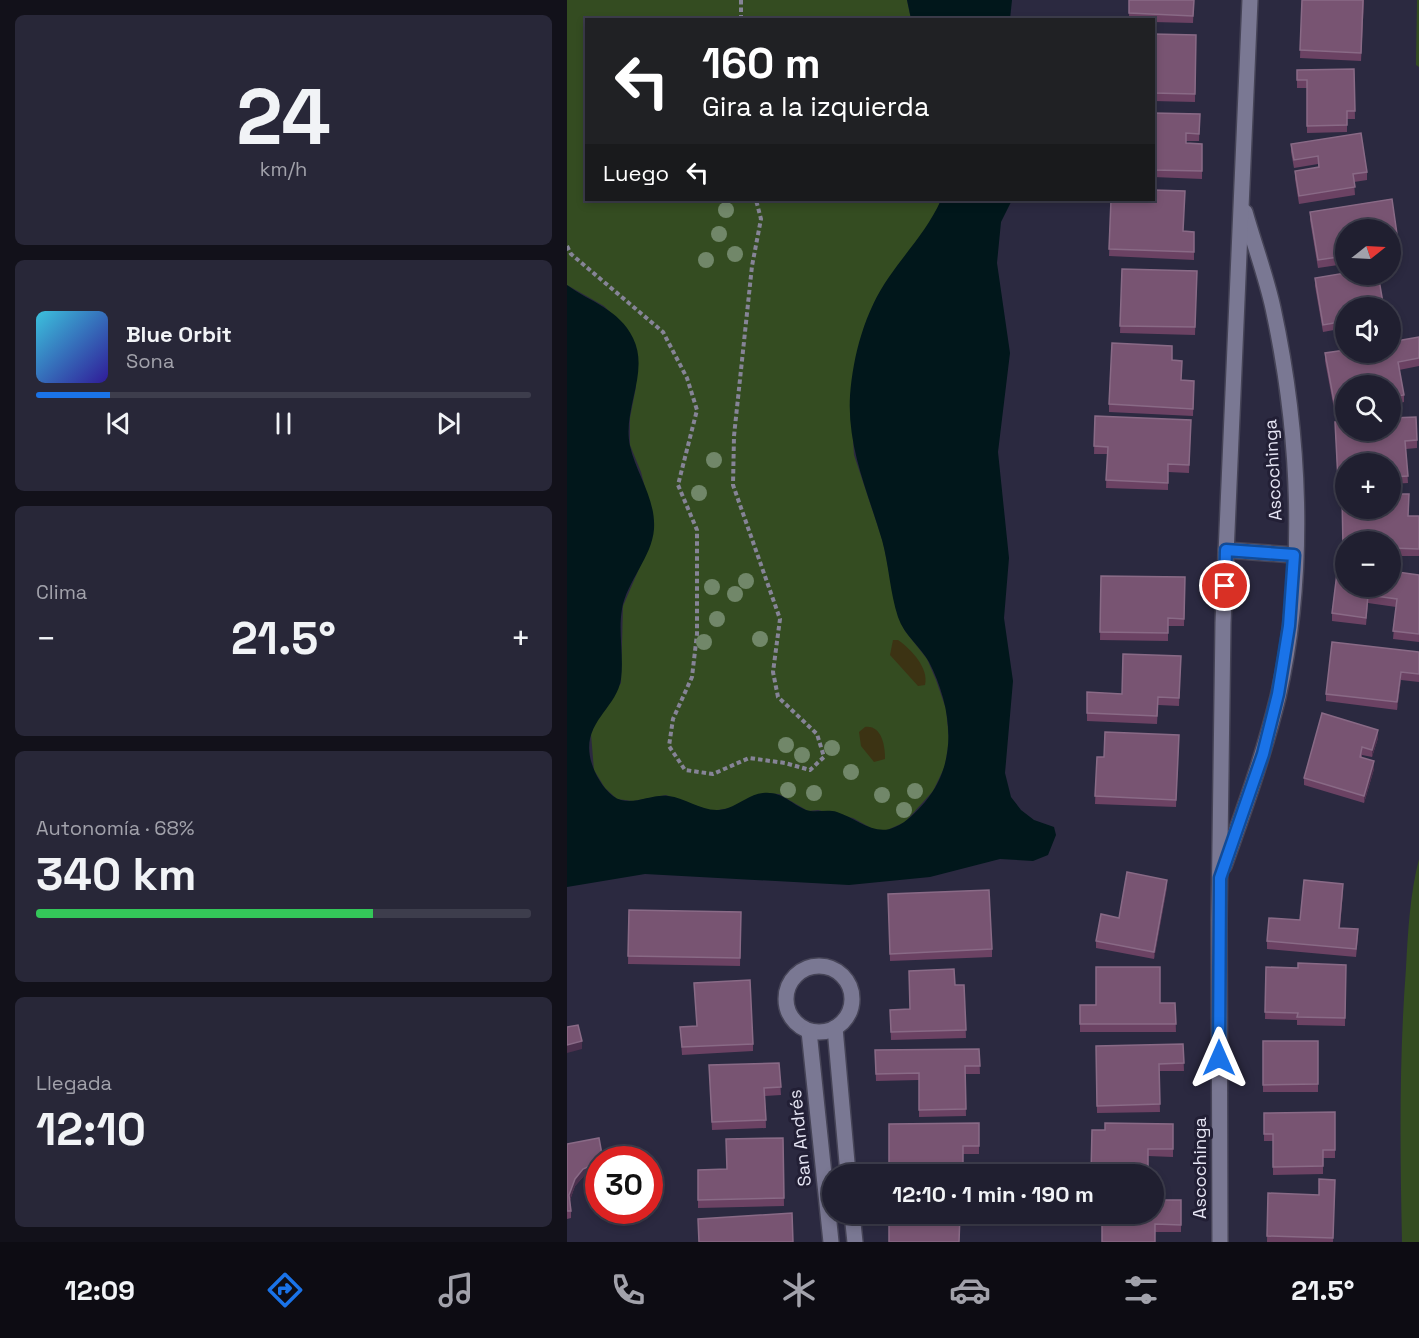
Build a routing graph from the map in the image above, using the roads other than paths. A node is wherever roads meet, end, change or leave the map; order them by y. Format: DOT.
graph roads {
  1 [pos="1250,0"];
  2 [pos="1242,200"];
  3 [pos="1226,550"];
  4 [pos="1294,555"];
  5 [pos="1220,878"];
  6 [pos="835,1028"];
  7 [pos="809,1031"];
  8 [pos="847,1164"];
  9 [pos="853,1224"];
  10 [pos="831,1242"];
  11 [pos="855,1242"];
  12 [pos="1220,1242"];
  1 -- 2 [label="street, Ascochinga"];
  2 -- 3 [label="street, Ascochinga"];
  2 -- 4 [label="street, Ascochinga"];
  3 -- 4 [label="street"];
  3 -- 5 [label="street, Ascochinga"];
  4 -- 5 [label="street, Ascochinga"];
  5 -- 12 [label="street, Ascochinga"];
  6 -- 7 [label="street"];
  6 -- 7 [label="street"];
  6 -- 8 [label="street"];
  7 -- 10 [label="street, San Andrés"];
  9 -- 11 [label="street"];
}
